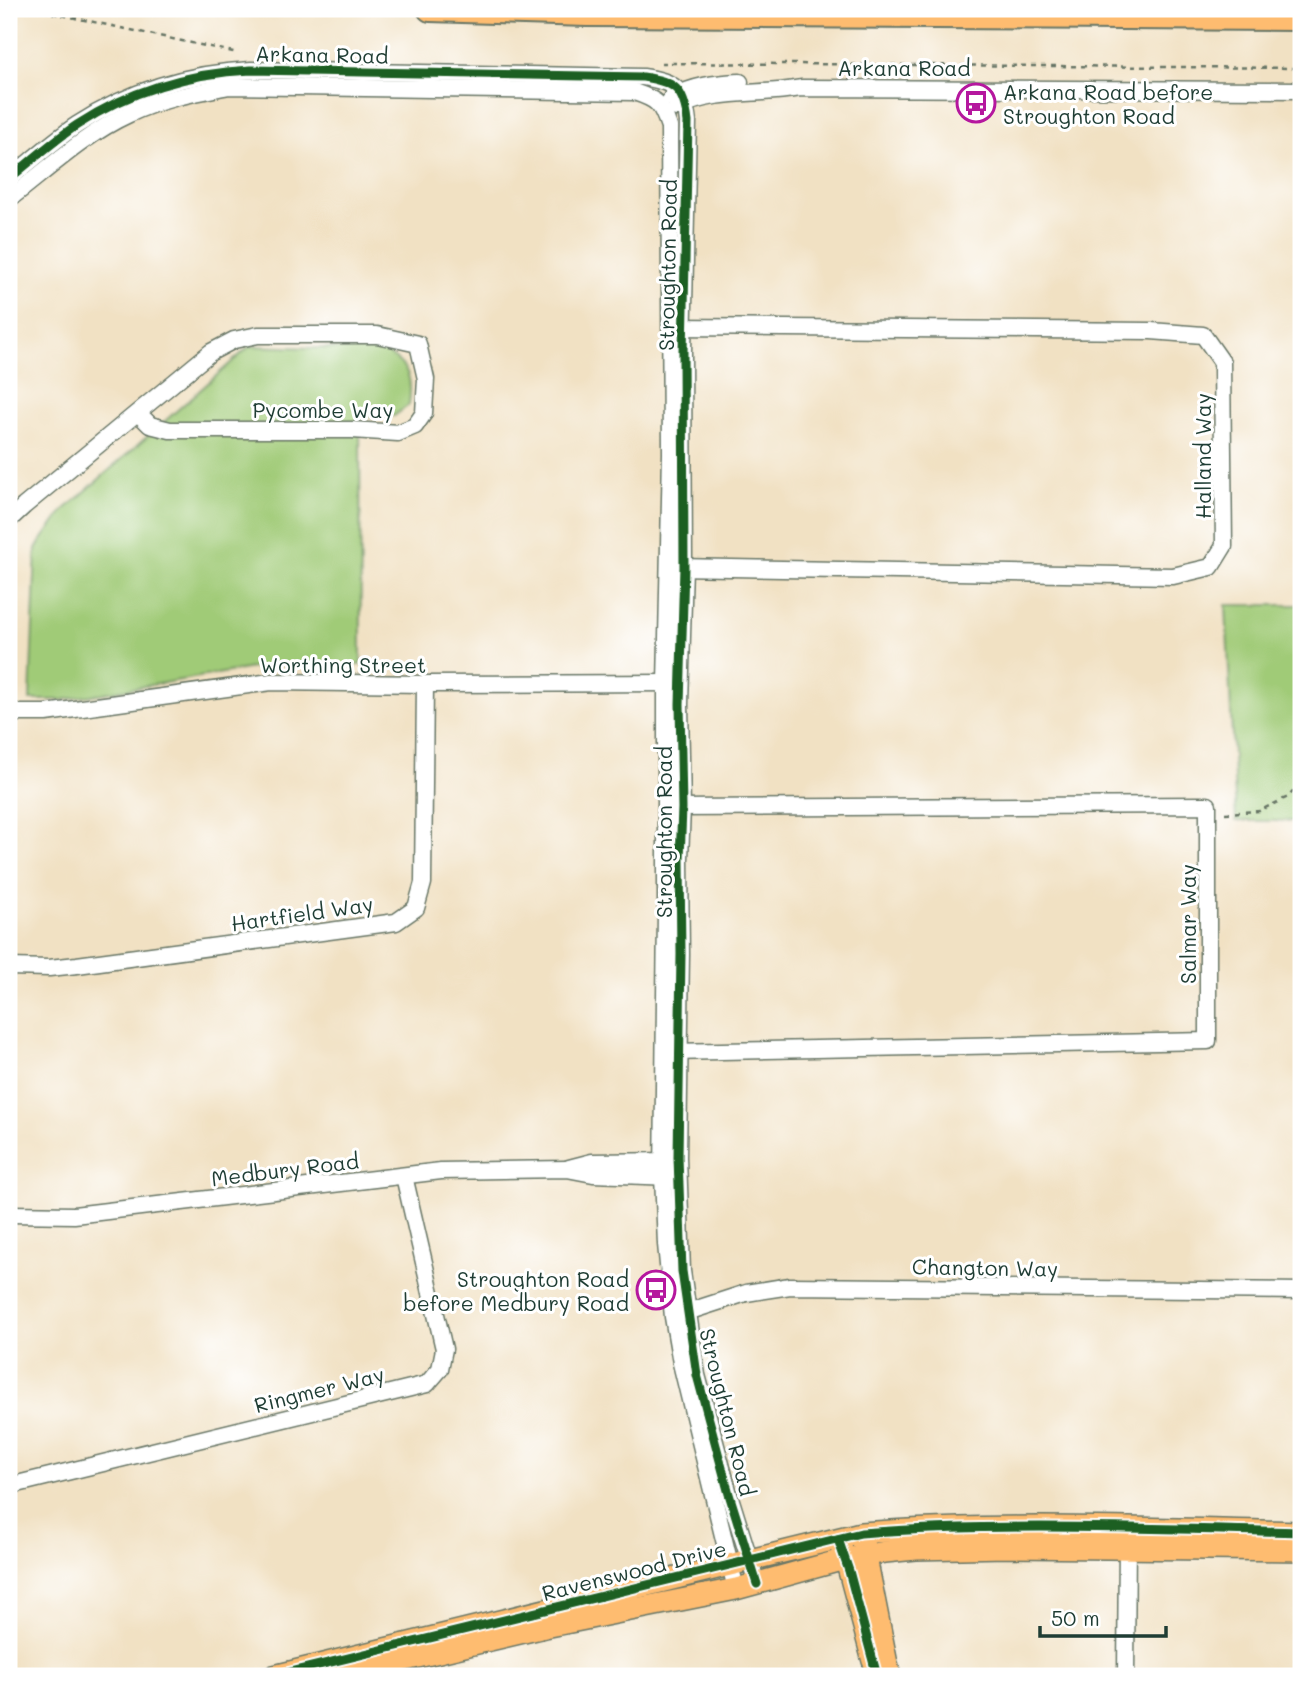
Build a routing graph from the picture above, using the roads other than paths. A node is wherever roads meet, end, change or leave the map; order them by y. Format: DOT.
graph roads {
  1 [pos="430,9"];
  2 [pos="1301,18"];
  3 [pos="1301,90"];
  4 [pos="682,99"];
  5 [pos="662,109"];
  6 [pos="9,179"];
  7 [pos="9,199"];
  8 [pos="678,327"];
  9 [pos="138,413"];
  10 [pos="9,520"];
  11 [pos="676,567"];
  12 [pos="673,683"];
  13 [pos="425,684"];
  14 [pos="9,713"];
  15 [pos="674,808"];
  16 [pos="9,967"];
  17 [pos="672,1052"];
  18 [pos="671,1169"];
  19 [pos="404,1175"];
  20 [pos="9,1214"];
  21 [pos="1301,1292"];
  22 [pos="680,1314"];
  23 [pos="9,1486"];
  24 [pos="1301,1532"];
  25 [pos="1126,1537"];
  26 [pos="1301,1549"];
  27 [pos="850,1551"];
  28 [pos="739,1562"];
  29 [pos="757,1584"];
  30 [pos="736,1589"];
  31 [pos="299,1673"];
  32 [pos="274,1676"];
  33 [pos="337,1676"];
  34 [pos="877,1676"];
  35 [pos="890,1676"];
  36 [pos="1126,1676"];
  1 -- 2 [label="highway"];
  3 -- 4 [label="street, Arkana Road"];
  4 -- 5 [label="street, Arkana Road"];
  4 -- 6 [label="street, Arkana Road"];
  4 -- 8 [label="street, Stroughton Road"];
  5 -- 7 [label="street, Arkana Road"];
  5 -- 8 [label="street, Stroughton Road"];
  8 -- 11 [label="street, Stroughton Road"];
  8 -- 11 [label="street, Halland Way"];
  9 -- 9 [label="street, Pycombe Way"];
  9 -- 10 [label="street, Pycombe Way"];
  11 -- 12 [label="street, Stroughton Road"];
  12 -- 13 [label="street, Worthing Street"];
  12 -- 15 [label="street, Stroughton Road"];
  13 -- 14 [label="street, Worthing Street"];
  13 -- 16 [label="street, Hartfield Way"];
  15 -- 17 [label="street, Stroughton Road"];
  15 -- 17 [label="street, Salmar Way"];
  17 -- 18 [label="street, Stroughton Road"];
  18 -- 19 [label="street, Medbury Road"];
  18 -- 22 [label="street, Stroughton Road"];
  19 -- 20 [label="street, Medbury Road"];
  19 -- 23 [label="street, Ringmer Way"];
  21 -- 22 [label="street, Changton Way"];
  22 -- 28 [label="street, Stroughton Road"];
  24 -- 25 [label="main road, Ravenswood Drive"];
  25 -- 26 [label="main road, Ravenswood Drive"];
  25 -- 27 [label="main road, Ravenswood Drive"];
  25 -- 27 [label="main road, Ravenswood Drive"];
  25 -- 36 [label="street"];
  27 -- 28 [label="main road, Ravenswood Drive"];
  27 -- 29 [label="main road, Ravenswood Drive"];
  27 -- 34 [label="main road"];
  27 -- 35 [label="main road"];
  28 -- 29 [label="street, Stroughton Road"];
  28 -- 30 [label="street, Stroughton Road"];
  28 -- 31 [label="main road, Ravenswood Drive"];
  29 -- 30 [label="main road, Ravenswood Drive"];
  30 -- 33 [label="main road, Ravenswood Drive"];
  31 -- 32 [label="main road, Ravenswood Drive"];
}
